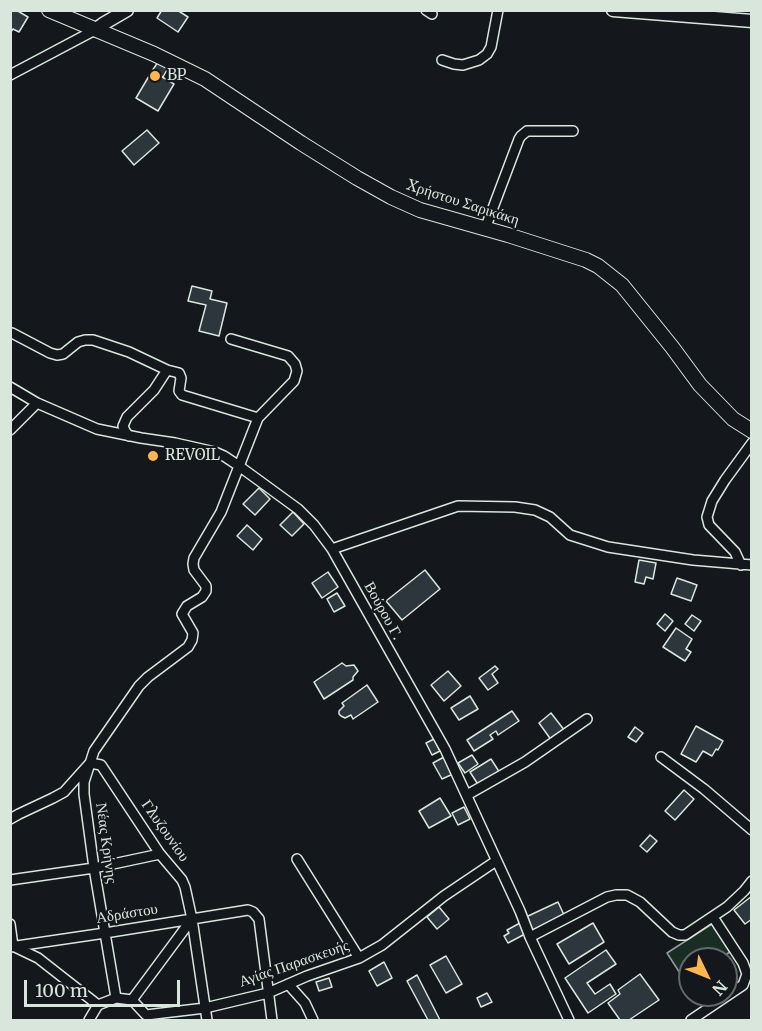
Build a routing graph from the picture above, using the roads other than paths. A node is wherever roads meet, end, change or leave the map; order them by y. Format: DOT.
graph roads {
  1 [pos="49,10"];
  2 [pos="127,10"];
  3 [pos="498,10"];
  4 [pos="613,10"];
  5 [pos="624,11"];
  6 [pos="752,21"];
  7 [pos="95,30"];
  8 [pos="442,60"];
  9 [pos="10,75"];
  10 [pos="573,131"];
  11 [pos="485,229"];
  12 [pos="12,333"];
  13 [pos="231,339"];
  14 [pos="167,370"];
  15 [pos="10,387"];
  16 [pos="37,403"];
  17 [pos="258,418"];
  18 [pos="10,430"];
  19 [pos="752,431"];
  20 [pos="129,436"];
  21 [pos="752,443"];
  22 [pos="239,466"];
  23 [pos="332,549"];
  24 [pos="746,565"];
  25 [pos="587,719"];
  26 [pos="662,757"];
  27 [pos="90,764"];
  28 [pos="467,795"];
  29 [pos="10,819"];
  30 [pos="752,830"];
  31 [pos="160,854"];
  32 [pos="297,859"];
  33 [pos="496,861"];
  34 [pos="94,868"];
  35 [pos="10,880"];
  36 [pos="752,881"];
  37 [pos="713,917"];
  38 [pos="192,919"];
  39 [pos="10,924"];
  40 [pos="105,933"];
  41 [pos="530,937"];
  42 [pos="12,947"];
  43 [pos="359,958"];
  44 [pos="288,984"];
  45 [pos="268,993"];
  46 [pos="116,998"];
  47 [pos="132,1000"];
  48 [pos="99,1005"];
  49 [pos="205,1008"];
  50 [pos="145,1018"];
  51 [pos="89,1020"];
  52 [pos="207,1020"];
  53 [pos="272,1020"];
  54 [pos="313,1020"];
  55 [pos="569,1020"];
  56 [pos="691,1020"];
  1 -- 7 [label="main road, Χρήστου Σαρικάκη"];
  2 -- 7 [label="street"];
  3 -- 8 [label="street"];
  4 -- 5 [label="street"];
  5 -- 6 [label="street"];
  7 -- 9 [label="street"];
  7 -- 11 [label="main road, Χρήστου Σαρικάκη"];
  10 -- 11 [label="street"];
  11 -- 19 [label="main road, Χρήστου Σαρικάκη"];
  12 -- 14 [label="street"];
  13 -- 17 [label="street"];
  14 -- 17 [label="street"];
  14 -- 20 [label="street"];
  15 -- 16 [label="street, Βούρου Γ."];
  16 -- 18 [label="street"];
  16 -- 20 [label="street, Βούρου Γ."];
  17 -- 22 [label="street"];
  20 -- 22 [label="street, Βούρου Γ."];
  21 -- 24 [label="street"];
  22 -- 23 [label="street, Βούρου Γ."];
  22 -- 27 [label="street"];
  23 -- 24 [label="street"];
  23 -- 28 [label="street, Βούρου Γ."];
  25 -- 28 [label="street"];
  26 -- 30 [label="street"];
  27 -- 29 [label="street"];
  27 -- 31 [label="street, Γλυζουνίου"];
  27 -- 34 [label="street, Νέας Κρήνης"];
  28 -- 33 [label="street, Βούρου Γ."];
  31 -- 34 [label="street"];
  31 -- 38 [label="street, Γλυζουνίου"];
  32 -- 43 [label="street"];
  33 -- 41 [label="street, Βούρου Γ."];
  33 -- 43 [label="street, Αγίας Παρασκευής"];
  34 -- 35 [label="street"];
  34 -- 40 [label="street, Νέας Κρήνης"];
  36 -- 37 [label="street"];
  37 -- 41 [label="street"];
  37 -- 56 [label="street"];
  38 -- 40 [label="street, Αδράστου"];
  38 -- 45 [label="street, Αδράστου"];
  38 -- 47 [label="street"];
  38 -- 49 [label="street, Γλυζουνίου"];
  39 -- 42 [label="street"];
  40 -- 42 [label="street, Αδράστου"];
  40 -- 46 [label="street, Νέας Κρήνης"];
  41 -- 55 [label="street, Βούρου Γ."];
  42 -- 48 [label="street"];
  43 -- 44 [label="street, Αγίας Παρασκευής"];
  44 -- 45 [label="street, Αγίας Παρασκευής"];
  44 -- 54 [label="street"];
  45 -- 49 [label="street, Αγίας Παρασκευής"];
  45 -- 53 [label="street"];
  46 -- 47 [label="street"];
  46 -- 48 [label="street"];
  47 -- 50 [label="street, Αγίας Παρασκευής"];
  48 -- 51 [label="street"];
  49 -- 50 [label="street, Αγίας Παρασκευής"];
  49 -- 52 [label="street, Γλυζουνίου"];
}
